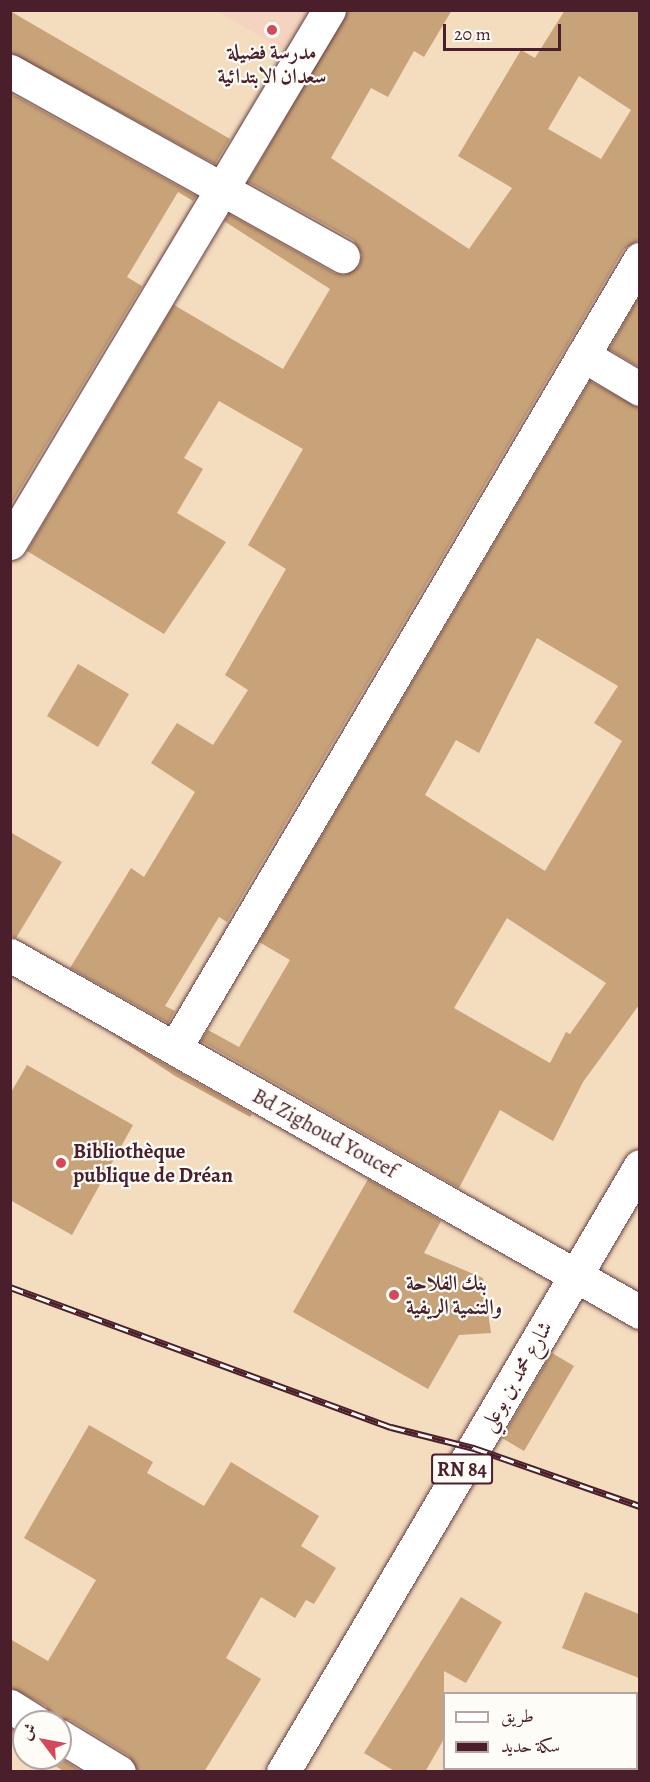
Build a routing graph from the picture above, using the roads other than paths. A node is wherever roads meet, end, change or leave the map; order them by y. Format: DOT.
graph roads {
  1 [pos="329,10"];
  2 [pos="10,71"];
  3 [pos="224,190"];
  4 [pos="343,256"];
  5 [pos="639,259"];
  6 [pos="583,355"];
  7 [pos="639,389"];
  8 [pos="10,543"];
  9 [pos="10,955"];
  10 [pos="175,1048"];
  11 [pos="639,1166"];
  12 [pos="575,1274"];
  13 [pos="639,1312"];
  14 [pos="72,1743"];
  15 [pos="119,1772"];
  16 [pos="283,1772"];
  1 -- 3 [label="street"];
  2 -- 3 [label="street"];
  3 -- 4 [label="street"];
  3 -- 8 [label="street"];
  5 -- 6 [label="street"];
  6 -- 7 [label="street"];
  6 -- 10 [label="street"];
  9 -- 10 [label="street, Bd Zighoud Youcef"];
  10 -- 12 [label="street, Bd Zighoud Youcef"];
  11 -- 12 [label="street, شارع محمد بن بوعلي / RN 84"];
  12 -- 13 [label="street, Bd Zighoud Youcef"];
  12 -- 16 [label="street, شارع محمد بن بوعلي / RN 84"];
  14 -- 15 [label="street"];
}
